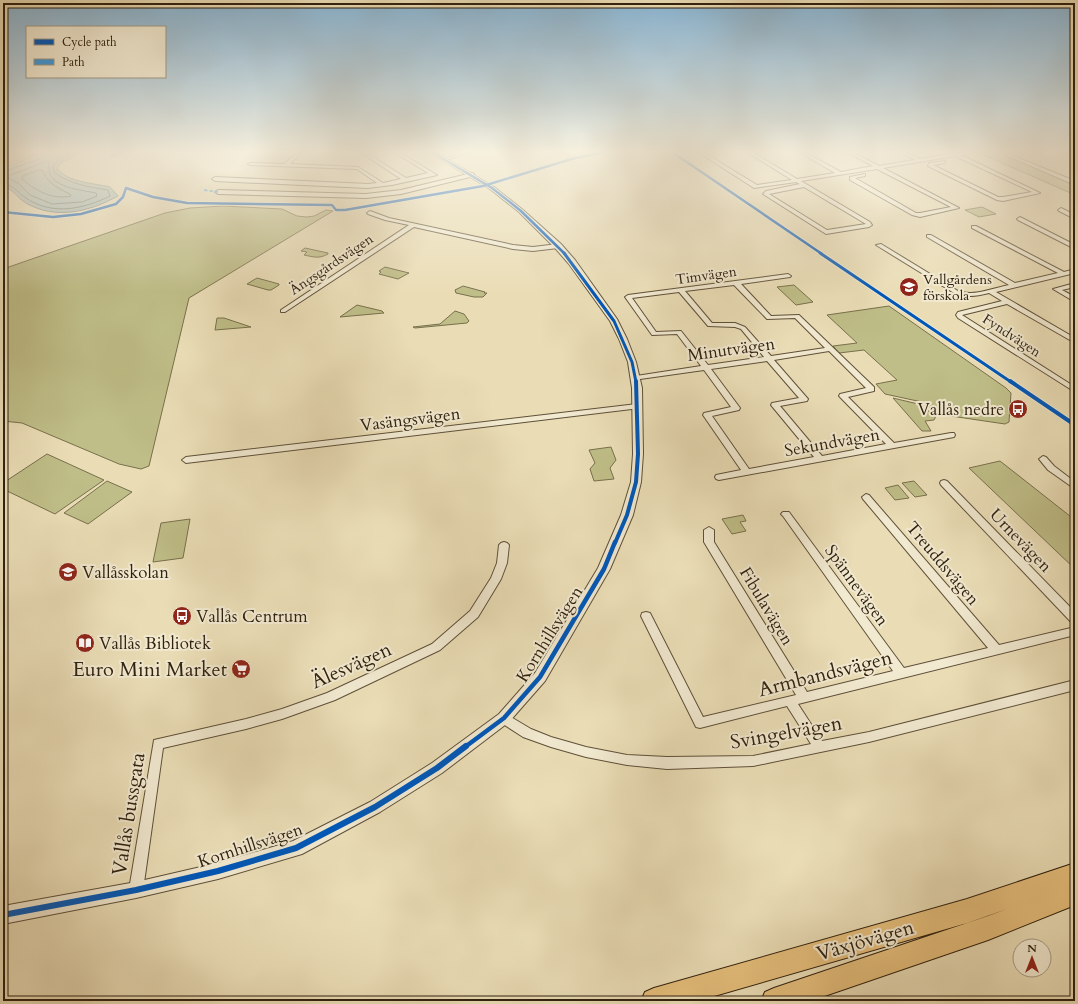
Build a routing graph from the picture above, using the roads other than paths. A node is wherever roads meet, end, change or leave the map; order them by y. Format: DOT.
graph roads {
  1 [pos="506,199"];
  2 [pos="774,199"];
  3 [pos="827,199"];
  4 [pos="888,199"];
  5 [pos="941,199"];
  6 [pos="1062,210"];
  7 [pos="370,213"];
  8 [pos="1075,217"];
  9 [pos="1020,219"];
  10 [pos="413,225"];
  11 [pos="974,227"];
  12 [pos="929,236"];
  13 [pos="880,245"];
  14 [pos="558,246"];
  15 [pos="1075,247"];
  16 [pos="1075,271"];
  17 [pos="1064,274"];
  18 [pos="788,276"];
  19 [pos="736,283"];
  20 [pos="1014,284"];
  21 [pos="1075,285"];
  22 [pos="680,290"];
  23 [pos="990,291"];
  24 [pos="1075,300"];
  25 [pos="1008,302"];
  26 [pos="283,311"];
  27 [pos="1075,341"];
  28 [pos="831,349"];
  29 [pos="769,359"];
  30 [pos="706,368"];
  31 [pos="636,378"];
  32 [pos="1075,390"];
  33 [pos="637,406"];
  34 [pos="951,436"];
  35 [pos="892,446"];
  36 [pos="820,459"];
  37 [pos="1043,459"];
  38 [pos="186,460"];
  39 [pos="746,472"];
  40 [pos="719,477"];
  41 [pos="944,483"];
  42 [pos="1075,486"];
  43 [pos="866,497"];
  44 [pos="786,514"];
  45 [pos="709,530"];
  46 [pos="504,545"];
  47 [pos="646,616"];
  48 [pos="1075,619"];
  49 [pos="1075,631"];
  50 [pos="996,650"];
  51 [pos="901,673"];
  52 [pos="1075,685"];
  53 [pos="804,697"];
  54 [pos="790,701"];
  55 [pos="504,718"];
  56 [pos="158,744"];
  57 [pos="820,748"];
  58 [pos="1075,874"];
  59 [pos="136,890"];
  60 [pos="1075,894"];
  61 [pos="3,915"];
  62 [pos="654,1001"];
  63 [pos="774,1001"];
  1 -- 14 [label="street, Kornhillsvägen"];
  2 -- 3 [label="street"];
  4 -- 5 [label="street"];
  6 -- 8 [label="street"];
  7 -- 10 [label="street"];
  9 -- 15 [label="street"];
  10 -- 14 [label="street"];
  10 -- 26 [label="street, Ängsgårdsvägen"];
  11 -- 17 [label="street"];
  12 -- 20 [label="street"];
  13 -- 23 [label="street"];
  14 -- 31 [label="street, Kornhillsvägen"];
  16 -- 17 [label="street"];
  17 -- 20 [label="street"];
  18 -- 19 [label="street, Timvägen"];
  19 -- 22 [label="street, Timvägen"];
  19 -- 28 [label="street"];
  20 -- 23 [label="street"];
  21 -- 24 [label="street"];
  22 -- 29 [label="street"];
  22 -- 30 [label="street, Timvägen"];
  23 -- 25 [label="street"];
  25 -- 27 [label="street"];
  25 -- 32 [label="street, Fyndvägen"];
  28 -- 29 [label="street, Minutvägen"];
  28 -- 35 [label="street"];
  29 -- 30 [label="street, Minutvägen"];
  29 -- 36 [label="street"];
  30 -- 31 [label="street, Minutvägen"];
  30 -- 39 [label="street"];
  31 -- 33 [label="street, Kornhillsvägen"];
  33 -- 38 [label="street, Vasängsvägen"];
  33 -- 55 [label="street, Kornhillsvägen"];
  34 -- 35 [label="street, Sekundvägen"];
  35 -- 36 [label="street, Sekundvägen"];
  36 -- 39 [label="street, Sekundvägen"];
  37 -- 42 [label="street"];
  39 -- 40 [label="street, Sekundvägen"];
  41 -- 48 [label="street, Urnevägen"];
  43 -- 50 [label="street, Treuddsvägen"];
  44 -- 51 [label="street, Spännevägen"];
  45 -- 53 [label="street, Fibulavägen"];
  46 -- 56 [label="street, Älesvägen"];
  47 -- 54 [label="street, Armbandsvägen"];
  49 -- 50 [label="street, Armbandsvägen"];
  50 -- 51 [label="street, Armbandsvägen"];
  51 -- 53 [label="street, Armbandsvägen"];
  52 -- 57 [label="street, Svingelvägen"];
  53 -- 54 [label="street, Armbandsvägen"];
  54 -- 57 [label="street"];
  55 -- 57 [label="street, Svingelvägen"];
  55 -- 59 [label="street, Kornhillsvägen"];
  56 -- 59 [label="street, Vallås bussgata"];
  58 -- 62 [label="highway, Växjövägen"];
  59 -- 61 [label="street, Kornhillsvägen"];
  60 -- 63 [label="highway, Växjövägen"];
}
